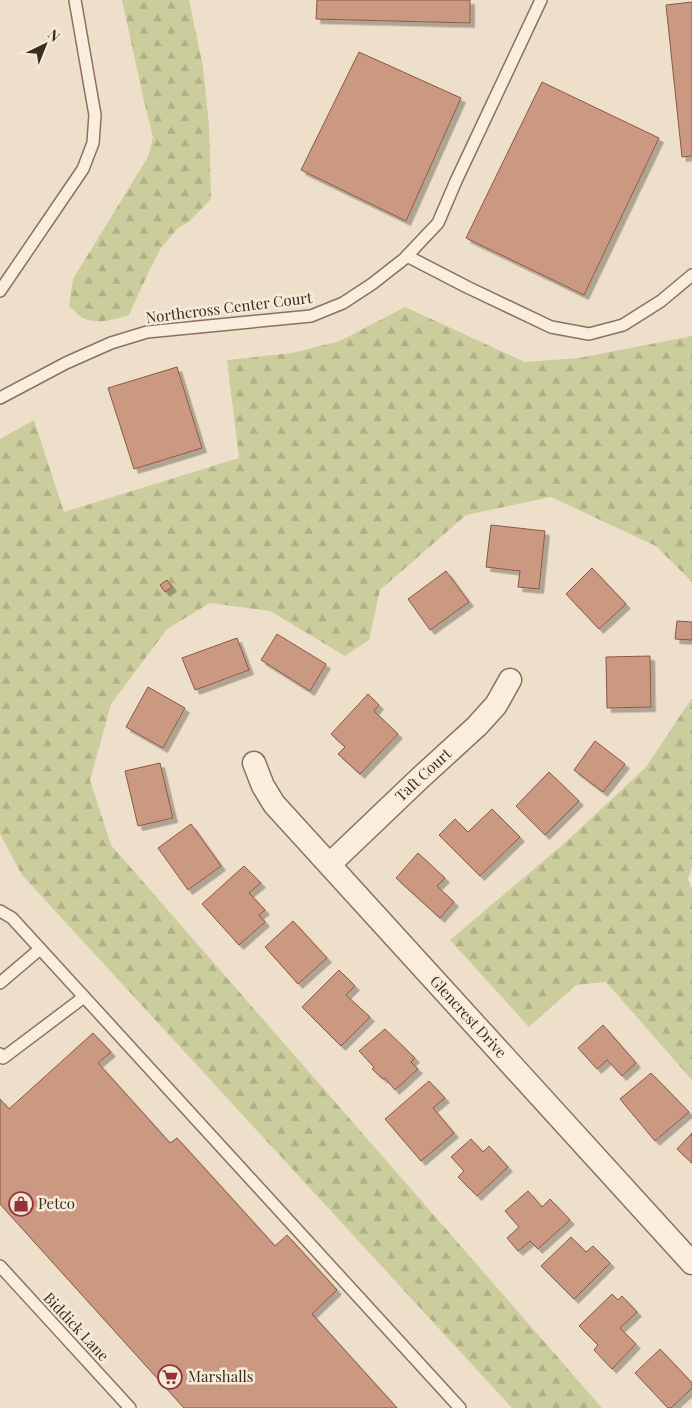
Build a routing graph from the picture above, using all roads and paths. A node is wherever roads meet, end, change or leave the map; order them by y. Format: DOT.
graph roads {
  1 [pos="75,0"];
  2 [pos="540,0"];
  3 [pos="407,256"];
  4 [pos="692,275"];
  5 [pos="0,290"];
  6 [pos="0,398"];
  7 [pos="510,680"];
  8 [pos="254,763"];
  9 [pos="330,864"];
  10 [pos="0,911"];
  11 [pos="40,949"];
  12 [pos="0,983"];
  13 [pos="84,997"];
  14 [pos="0,1054"];
  15 [pos="692,1263"];
  16 [pos="0,1266"];
  17 [pos="130,1408"];
  18 [pos="460,1408"];
  1 -- 5 [label="lane"];
  2 -- 3 [label="lane, Northcross Center Court"];
  3 -- 4 [label="lane"];
  3 -- 6 [label="lane, Northcross Center Court"];
  7 -- 9 [label="street, Taft Court"];
  8 -- 9 [label="street, Glencrest Drive"];
  9 -- 15 [label="street, Glencrest Drive"];
  10 -- 11 [label="lane"];
  11 -- 12 [label="lane"];
  11 -- 13 [label="lane"];
  13 -- 14 [label="lane"];
  13 -- 18 [label="lane"];
  16 -- 17 [label="lane, Biddick Lane"];
}
